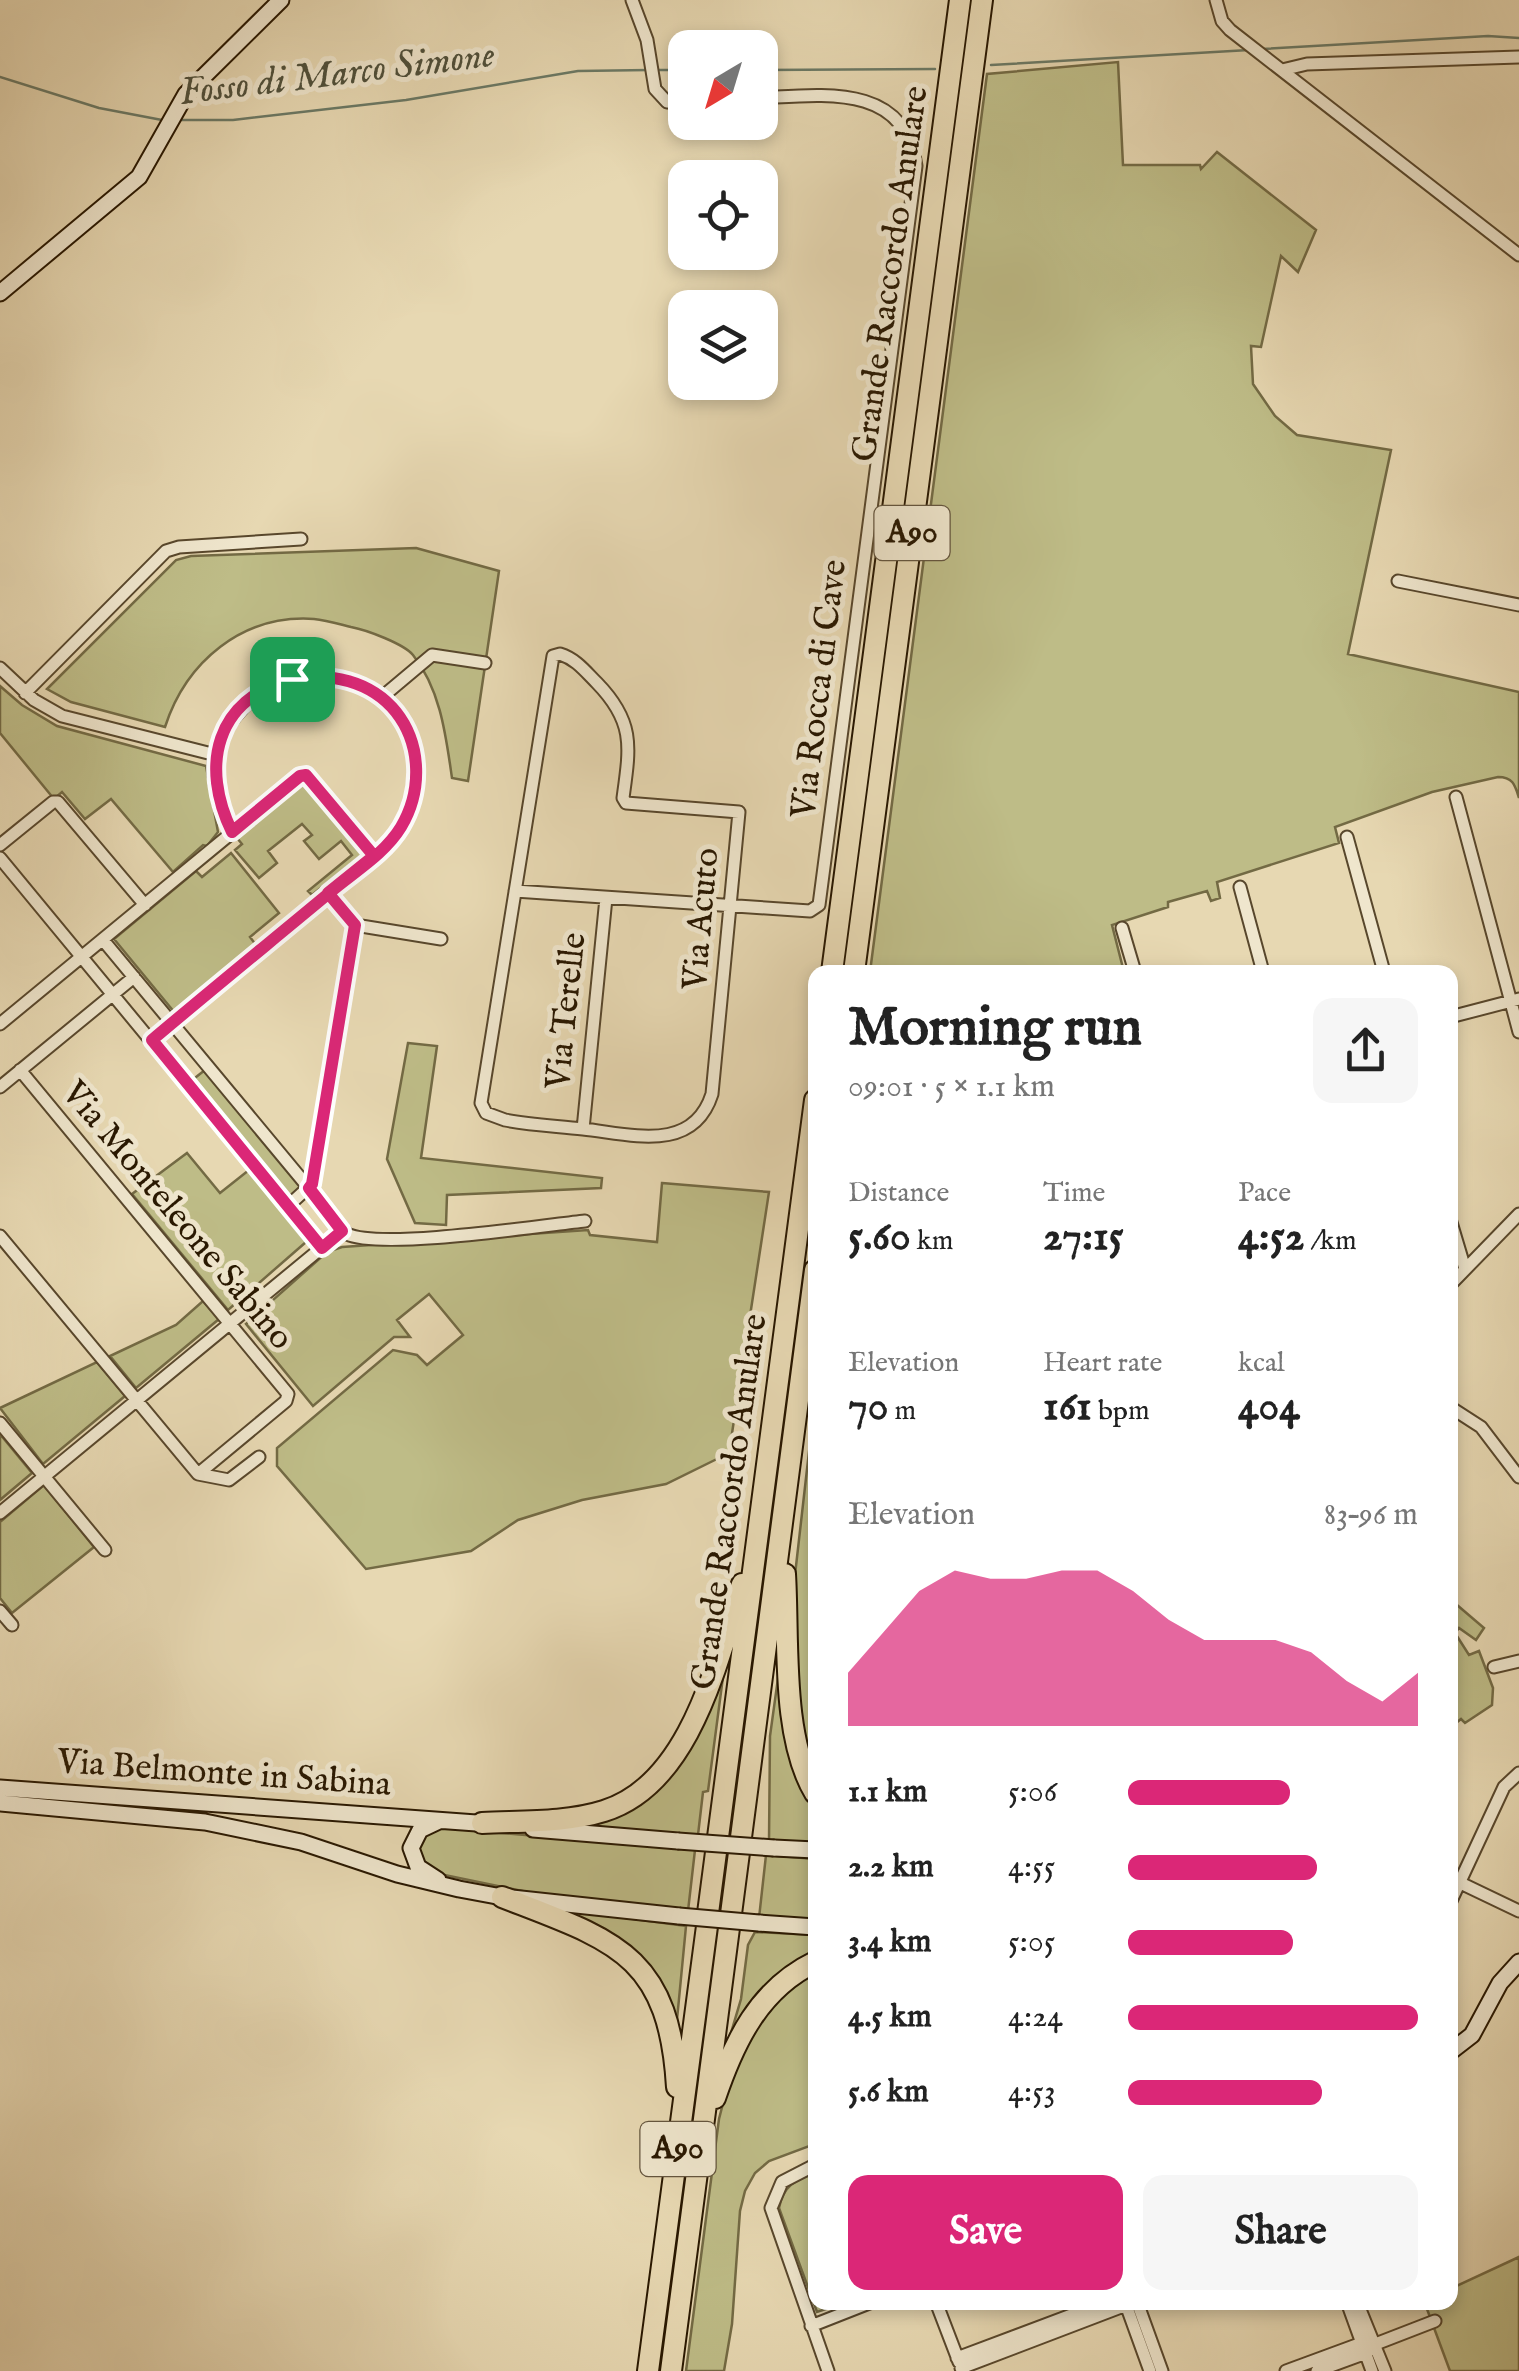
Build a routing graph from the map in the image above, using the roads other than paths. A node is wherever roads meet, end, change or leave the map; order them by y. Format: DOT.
graph roads {
  1 [pos="281,0"];
  2 [pos="632,0"];
  3 [pos="960,0"];
  4 [pos="982,0"];
  5 [pos="1216,0"];
  6 [pos="1519,56"];
  7 [pos="1282,70"];
  8 [pos="778,97"];
  9 [pos="668,102"];
  10 [pos="1519,254"];
  11 [pos="0,293"];
  12 [pos="301,539"];
  13 [pos="1398,581"];
  14 [pos="1519,605"];
  15 [pos="485,662"];
  16 [pos="0,668"];
  17 [pos="25,692"];
  18 [pos="382,697"];
  19 [pos="216,755"];
  20 [pos="1456,797"];
  21 [pos="232,832"];
  22 [pos="1347,837"];
  23 [pos="0,845"];
  24 [pos="374,856"];
  25 [pos="0,858"];
  26 [pos="1240,887"];
  27 [pos="515,891"];
  28 [pos="328,893"];
  29 [pos="606,898"];
  30 [pos="731,904"];
  31 [pos="145,905"];
  32 [pos="355,925"];
  33 [pos="1122,928"];
  34 [pos="441,939"];
  35 [pos="103,940"];
  36 [pos="83,957"];
  37 [pos="833,965"];
  38 [pos="855,965"];
  39 [pos="1133,965"];
  40 [pos="1261,965"];
  41 [pos="1382,965"];
  42 [pos="134,977"];
  43 [pos="113,994"];
  44 [pos="1515,1000"];
  45 [pos="1458,1015"];
  46 [pos="172,1022"];
  47 [pos="0,1024"];
  48 [pos="1519,1032"];
  49 [pos="152,1040"];
  50 [pos="205,1062"];
  51 [pos="20,1070"];
  52 [pos="184,1079"];
  53 [pos="0,1087"];
  54 [pos="583,1129"];
  55 [pos="808,1153"];
  56 [pos="309,1188"];
  57 [pos="288,1206"];
  58 [pos="1519,1214"];
  59 [pos="585,1221"];
  60 [pos="342,1231"];
  61 [pos="0,1236"];
  62 [pos="322,1248"];
  63 [pos="1458,1248"];
  64 [pos="1464,1270"];
  65 [pos="1458,1276"];
  66 [pos="231,1323"];
  67 [pos="808,1323"];
  68 [pos="136,1400"];
  69 [pos="1458,1412"];
  70 [pos="0,1423"];
  71 [pos="259,1457"];
  72 [pos="198,1474"];
  73 [pos="44,1477"];
  74 [pos="1519,1477"];
  75 [pos="0,1513"];
  76 [pos="780,1537"];
  77 [pos="757,1539"];
  78 [pos="105,1550"];
  79 [pos="0,1611"];
  80 [pos="12,1625"];
  81 [pos="1519,1661"];
  82 [pos="1494,1667"];
  83 [pos="1519,1773"];
  84 [pos="0,1779"];
  85 [pos="808,1781"];
  86 [pos="0,1788"];
  87 [pos="36,1791"];
  88 [pos="0,1803"];
  89 [pos="443,1820"];
  90 [pos="482,1822"];
  91 [pos="808,1850"];
  92 [pos="1458,1872"];
  93 [pos="1458,1881"];
  94 [pos="459,1889"];
  95 [pos="502,1897"];
  96 [pos="1519,1911"];
  97 [pos="808,1926"];
  98 [pos="1519,1962"];
  99 [pos="808,1966"];
  100 [pos="1458,2045"];
  101 [pos="680,2131"];
  102 [pos="699,2158"];
  103 [pos="808,2169"];
  104 [pos="852,2310"];
  105 [pos="939,2310"];
  106 [pos="1088,2310"];
  107 [pos="1111,2310"];
  108 [pos="1132,2310"];
  109 [pos="1133,2310"];
  110 [pos="1351,2310"];
  111 [pos="1359,2310"];
  112 [pos="1435,2321"];
  113 [pos="812,2326"];
  114 [pos="1367,2347"];
  115 [pos="960,2366"];
  116 [pos="648,2371"];
  117 [pos="671,2371"];
  118 [pos="828,2371"];
  119 [pos="1150,2371"];
  120 [pos="1162,2371"];
  121 [pos="1286,2371"];
  122 [pos="1318,2371"];
  123 [pos="1372,2371"];
  124 [pos="1385,2371"];
  1 -- 11 [label="main road"];
  2 -- 9 [label="street"];
  3 -- 37 [label="highway, Grande Raccordo Anulare / A90"];
  4 -- 38 [label="highway, Grande Raccordo Anulare / A90"];
  5 -- 7 [label="street"];
  6 -- 7 [label="street"];
  7 -- 10 [label="street"];
  8 -- 30 [label="street, Via Rocca di Cave"];
  12 -- 17 [label="street"];
  13 -- 14 [label="street"];
  15 -- 18 [label="street"];
  16 -- 17 [label="street"];
  17 -- 19 [label="street"];
  18 -- 19 [label="street"];
  18 -- 24 [label="street"];
  19 -- 21 [label="street"];
  20 -- 44 [label="street"];
  21 -- 24 [label="street"];
  21 -- 31 [label="street"];
  22 -- 41 [label="street"];
  23 -- 31 [label="street"];
  24 -- 28 [label="street"];
  25 -- 36 [label="street"];
  26 -- 40 [label="street"];
  27 -- 29 [label="street, Via Rocca di Cave"];
  27 -- 30 [label="street, Via Acuto"];
  27 -- 54 [label="street, Via Acuto"];
  28 -- 32 [label="street"];
  28 -- 46 [label="street"];
  29 -- 30 [label="street, Via Rocca di Cave"];
  29 -- 54 [label="street, Via Terelle"];
  30 -- 54 [label="street, Via Acuto"];
  31 -- 35 [label="street"];
  32 -- 34 [label="street"];
  32 -- 56 [label="street"];
  33 -- 39 [label="street"];
  35 -- 36 [label="street"];
  35 -- 42 [label="street"];
  36 -- 43 [label="street"];
  36 -- 47 [label="street"];
  42 -- 43 [label="street"];
  42 -- 46 [label="street"];
  43 -- 49 [label="street"];
  43 -- 51 [label="street"];
  44 -- 45 [label="street"];
  44 -- 48 [label="street"];
  46 -- 49 [label="street"];
  46 -- 50 [label="street"];
  49 -- 52 [label="street"];
  50 -- 52 [label="street"];
  50 -- 56 [label="street"];
  51 -- 53 [label="street"];
  51 -- 66 [label="street, Via Monteleone Sabino"];
  52 -- 57 [label="street"];
  55 -- 77 [label="highway, Grande Raccordo Anulare / A90"];
  56 -- 57 [label="street"];
  56 -- 60 [label="street"];
  57 -- 62 [label="street"];
  58 -- 64 [label="street"];
  59 -- 60 [label="street"];
  60 -- 62 [label="street"];
  61 -- 68 [label="street"];
  62 -- 66 [label="street"];
  63 -- 64 [label="street"];
  64 -- 65 [label="street"];
  66 -- 68 [label="street"];
  66 -- 72 [label="street, Via Monteleone Sabino"];
  67 -- 76 [label="highway, Grande Raccordo Anulare / A90"];
  68 -- 72 [label="street"];
  68 -- 73 [label="street"];
  69 -- 74 [label="street"];
  70 -- 73 [label="street"];
  71 -- 72 [label="street"];
  73 -- 75 [label="street"];
  73 -- 78 [label="street"];
  76 -- 85 [label="highway"];
  76 -- 102 [label="highway, Grande Raccordo Anulare / A90"];
  77 -- 90 [label="highway"];
  77 -- 101 [label="highway, Grande Raccordo Anulare / A90"];
  79 -- 80 [label="street"];
  81 -- 82 [label="street"];
  83 -- 92 [label="street"];
  84 -- 87 [label="main road"];
  86 -- 87 [label="main road, Via Belmonte in Sabina"];
  87 -- 89 [label="main road, Via Belmonte in Sabina"];
  88 -- 94 [label="main road, Via Belmonte in Sabina"];
  89 -- 90 [label="main road, Via Belmonte in Sabina"];
  89 -- 94 [label="main road, Via Belmonte in Sabina"];
  90 -- 91 [label="main road, Via Belmonte in Sabina, bridge"];
  93 -- 96 [label="street"];
  94 -- 95 [label="main road, Via Belmonte in Sabina"];
  95 -- 97 [label="main road, Via Belmonte in Sabina, bridge"];
  95 -- 101 [label="highway"];
  98 -- 100 [label="main road"];
  99 -- 102 [label="highway"];
  101 -- 116 [label="highway, Grande Raccordo Anulare / A90"];
  102 -- 117 [label="highway, Grande Raccordo Anulare / A90"];
  103 -- 113 [label="street"];
  104 -- 113 [label="street"];
  105 -- 115 [label="street"];
  106 -- 115 [label="street"];
  107 -- 115 [label="street"];
  108 -- 119 [label="street"];
  109 -- 120 [label="street"];
  110 -- 114 [label="street"];
  111 -- 114 [label="street"];
  112 -- 114 [label="street"];
  113 -- 118 [label="street"];
  114 -- 121 [label="street"];
  114 -- 122 [label="street"];
  114 -- 123 [label="street"];
  114 -- 124 [label="street"];
}
